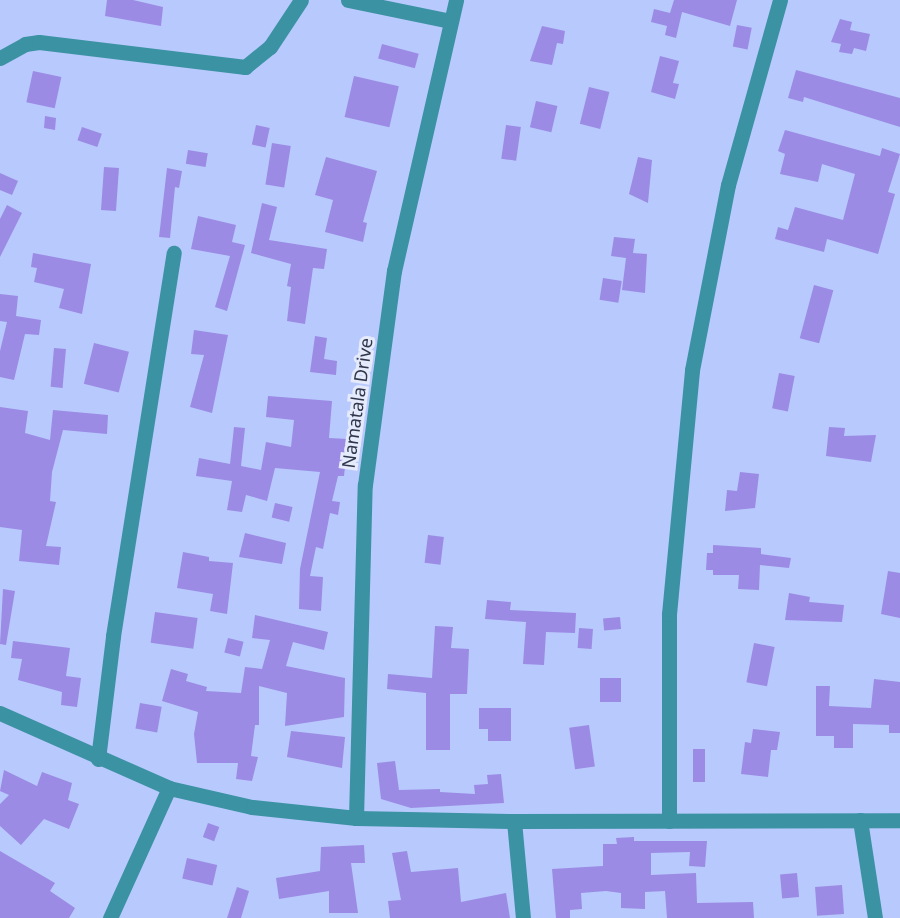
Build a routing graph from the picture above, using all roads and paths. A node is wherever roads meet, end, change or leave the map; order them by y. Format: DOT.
graph roads {
  1 [pos="301,0"];
  2 [pos="348,0"];
  3 [pos="456,0"];
  4 [pos="780,0"];
  5 [pos="450,21"];
  6 [pos="0,58"];
  7 [pos="174,252"];
  8 [pos="0,713"];
  9 [pos="99,759"];
  10 [pos="169,788"];
  11 [pos="356,818"];
  12 [pos="860,820"];
  13 [pos="900,820"];
  14 [pos="669,821"];
  15 [pos="514,822"];
  16 [pos="110,918"];
  17 [pos="524,918"];
  18 [pos="875,918"];
  1 -- 6 [label="street"];
  2 -- 5 [label="street"];
  3 -- 5 [label="street, Namatala Drive"];
  4 -- 14 [label="street"];
  5 -- 11 [label="street, Namatala Drive"];
  7 -- 9 [label="street"];
  8 -- 9 [label="street"];
  9 -- 10 [label="street"];
  10 -- 11 [label="street"];
  10 -- 16 [label="street"];
  11 -- 15 [label="street"];
  12 -- 13 [label="street"];
  12 -- 14 [label="street"];
  12 -- 18 [label="street"];
  14 -- 15 [label="street"];
  15 -- 17 [label="street"];
}
